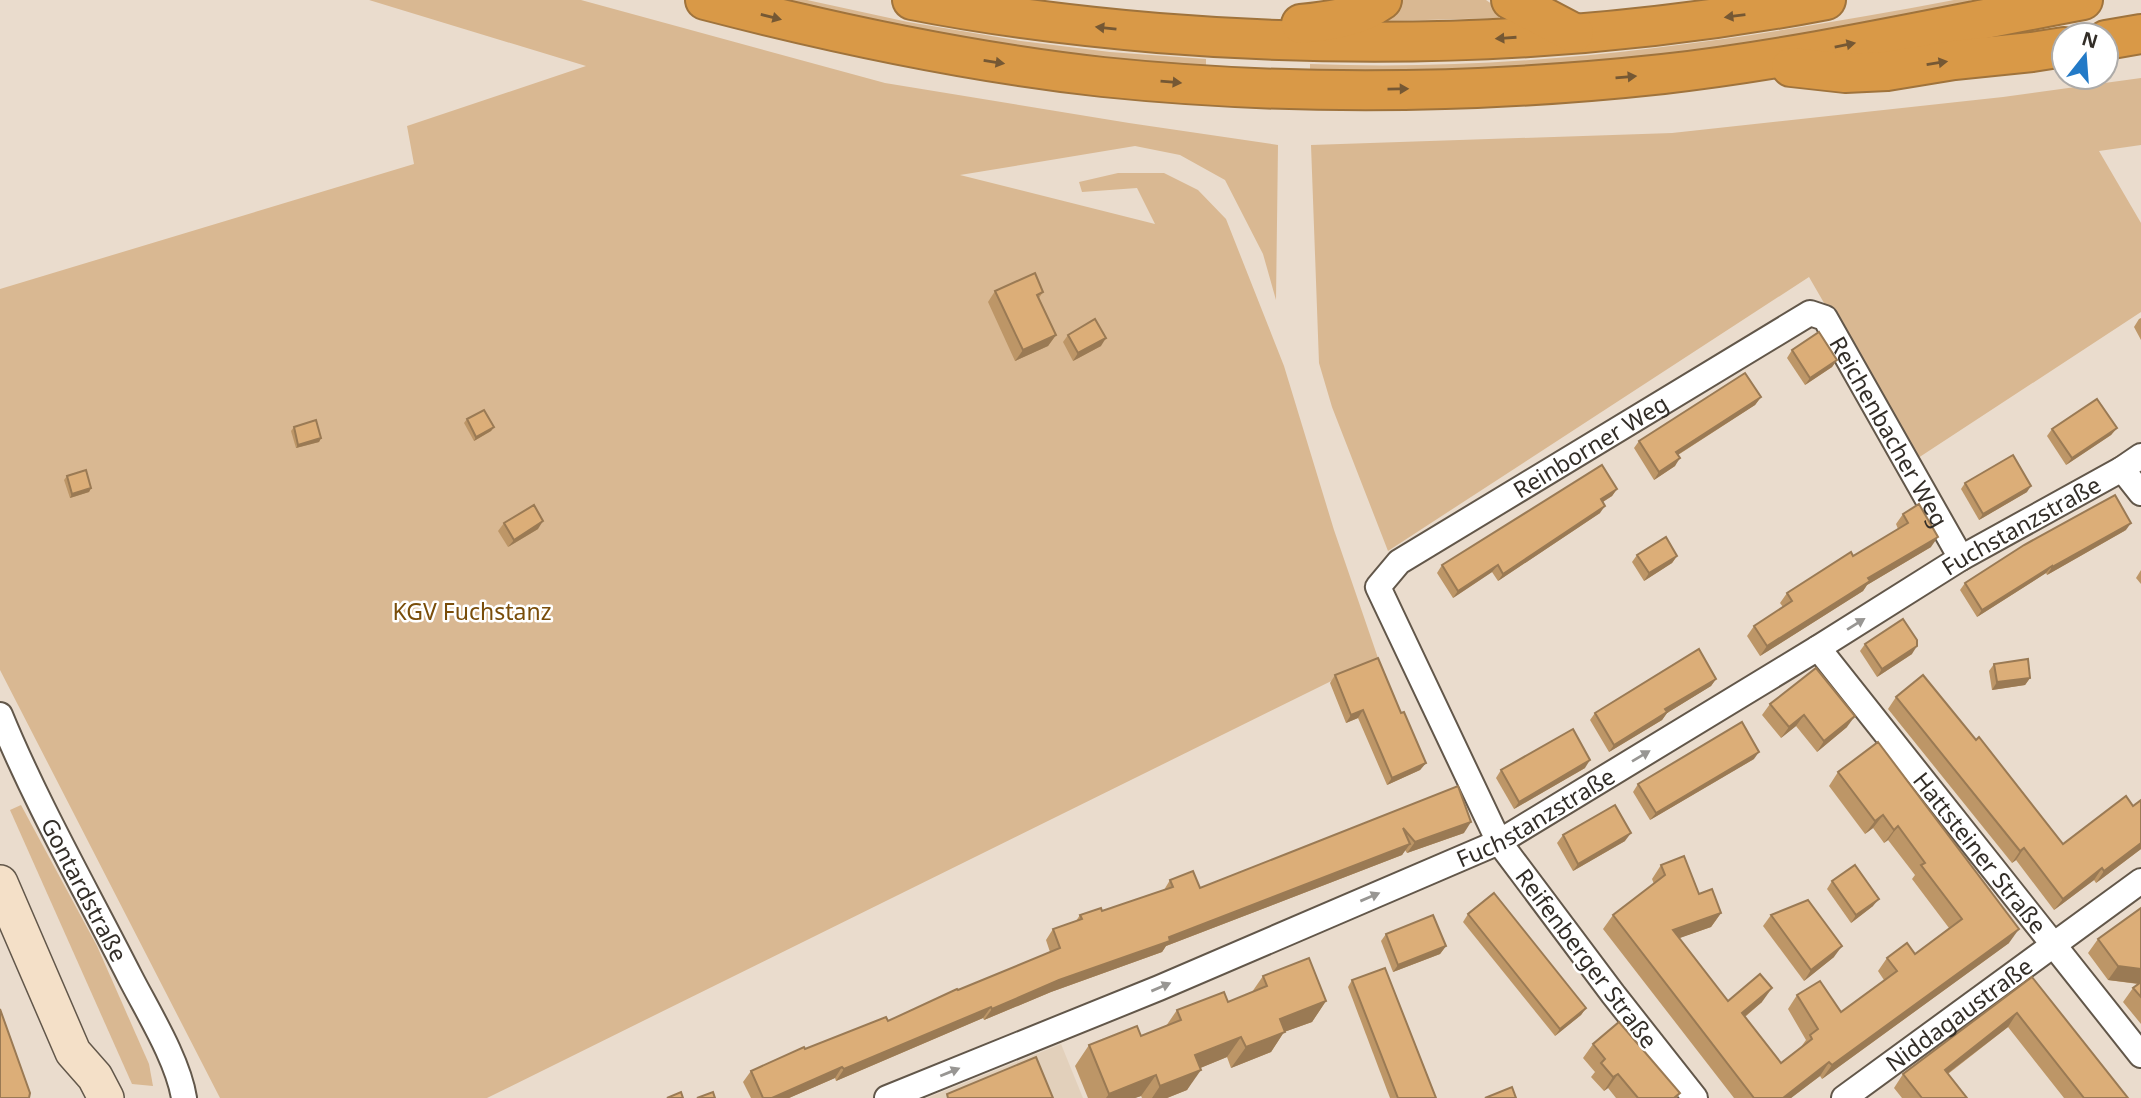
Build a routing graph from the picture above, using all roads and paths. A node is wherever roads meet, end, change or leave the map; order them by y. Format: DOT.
graph roads {
  1 [pos="705,0"];
  2 [pos="912,0"];
  3 [pos="1382,0"];
  4 [pos="1511,0"];
  5 [pos="1826,0"];
  6 [pos="2083,0"];
  7 [pos="1574,33"];
  8 [pos="2141,34"];
  9 [pos="1198,36"];
  10 [pos="2120,38"];
  11 [pos="2050,49"];
  12 [pos="1754,62"];
  13 [pos="1810,313"];
  14 [pos="2131,462"];
  15 [pos="2141,493"];
  16 [pos="1961,558"];
  17 [pos="1378,587"];
  18 [pos="1818,648"];
  19 [pos="0,715"];
  20 [pos="1499,842"];
  21 [pos="2141,881"];
  22 [pos="0,883"];
  23 [pos="2054,944"];
  24 [pos="73,1052"];
  25 [pos="2141,1055"];
  26 [pos="174,1064"];
  27 [pos="80,1098"];
  28 [pos="106,1098"];
  29 [pos="174,1098"];
  30 [pos="184,1098"];
  31 [pos="887,1098"];
  32 [pos="1695,1098"];
  33 [pos="1844,1098"];
  1 -- 12 [label="highway, one-way"];
  9 -- 2 [label="highway, one-way"];
  3 -- 9 [label="highway"];
  4 -- 7 [label="highway"];
  5 -- 7 [label="highway, one-way"];
  12 -- 6 [label="highway, one-way"];
  7 -- 9 [label="highway, one-way"];
  8 -- 10 [label="highway"];
  12 -- 11 [label="highway, one-way"];
  13 -- 16 [label="street, Reichenbacher Weg"];
  13 -- 17 [label="street, Reinborner Weg"];
  14 -- 15 [label="street"];
  14 -- 16 [label="street, Fuchstanzstraße"];
  18 -- 16 [label="street, Fuchstanzstraße, one-way"];
  17 -- 20 [label="street, Reifenberger Straße"];
  20 -- 18 [label="street, Fuchstanzstraße, one-way"];
  18 -- 23 [label="street, Hattsteiner Straße"];
  19 -- 26 [label="street, Gontardstraße"];
  31 -- 20 [label="street, Fuchstanzstraße, one-way"];
  20 -- 32 [label="street, Reifenberger Straße"];
  21 -- 23 [label="street, Niddagaustraße"];
  22 -- 24 [label="main road"];
  23 -- 25 [label="street, Hattsteiner Straße"];
  23 -- 33 [label="street, Niddagaustraße"];
  24 -- 27 [label="main road"];
  24 -- 28 [label="main road"];
  26 -- 29 [label="street, Gontardstraße"];
  26 -- 30 [label="street, Gontardstraße"];
}
